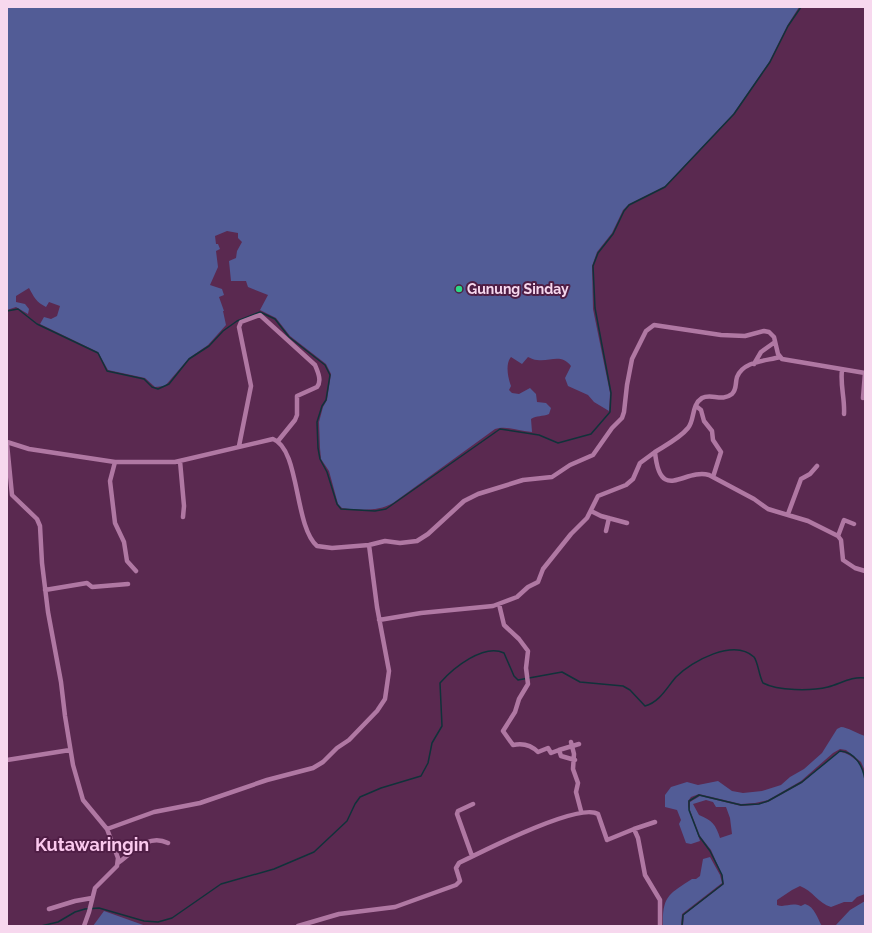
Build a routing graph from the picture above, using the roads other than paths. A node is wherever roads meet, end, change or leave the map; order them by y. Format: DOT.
graph roads {
  1 [pos="775,342"];
  2 [pos="780,357"];
  3 [pos="754,364"];
  4 [pos="842,370"];
  5 [pos="865,373"];
  6 [pos="863,398"];
  7 [pos="696,406"];
  8 [pos="844,414"];
  9 [pos="278,441"];
  10 [pos="7,443"];
  11 [pos="239,446"];
  12 [pos="656,452"];
  13 [pos="180,461"];
  14 [pos="115,462"];
  15 [pos="817,466"];
  16 [pos="713,477"];
  17 [pos="591,511"];
  18 [pos="788,514"];
  19 [pos="183,517"];
  20 [pos="609,518"];
  21 [pos="627,523"];
  22 [pos="854,524"];
  23 [pos="606,531"];
  24 [pos="838,536"];
  25 [pos="369,545"];
  26 [pos="865,570"];
  27 [pos="136,571"];
  28 [pos="128,584"];
  29 [pos="45,590"];
  30 [pos="499,604"];
  31 [pos="379,620"];
  32 [pos="572,744"];
  33 [pos="579,744"];
  34 [pos="70,750"];
  35 [pos="559,750"];
  36 [pos="7,760"];
  37 [pos="574,760"];
  38 [pos="473,804"];
  39 [pos="581,811"];
  40 [pos="655,822"];
  41 [pos="107,829"];
  42 [pos="634,829"];
  43 [pos="168,843"];
  44 [pos="472,856"];
  45 [pos="118,862"];
  46 [pos="92,899"];
  47 [pos="49,909"];
  48 [pos="84,926"];
  49 [pos="298,926"];
  50 [pos="660,926"];
  1 -- 2 [label="street"];
  1 -- 3 [label="street"];
  1 -- 25 [label="street"];
  2 -- 3 [label="street"];
  2 -- 4 [label="street"];
  3 -- 7 [label="street"];
  4 -- 5 [label="street"];
  4 -- 8 [label="street"];
  5 -- 6 [label="street"];
  7 -- 12 [label="street"];
  7 -- 16 [label="street"];
  9 -- 11 [label="street"];
  9 -- 11 [label="street"];
  9 -- 25 [label="street"];
  10 -- 14 [label="street"];
  10 -- 29 [label="street"];
  11 -- 13 [label="street"];
  12 -- 16 [label="street"];
  12 -- 17 [label="street"];
  13 -- 14 [label="street"];
  13 -- 19 [label="street"];
  14 -- 27 [label="street"];
  15 -- 18 [label="street"];
  16 -- 18 [label="street"];
  17 -- 20 [label="street"];
  17 -- 30 [label="street"];
  18 -- 24 [label="street"];
  20 -- 21 [label="street"];
  20 -- 23 [label="street"];
  22 -- 24 [label="street"];
  24 -- 26 [label="street"];
  25 -- 31 [label="street"];
  28 -- 29 [label="street"];
  29 -- 34 [label="street"];
  30 -- 31 [label="street"];
  30 -- 35 [label="street"];
  31 -- 41 [label="street"];
  32 -- 33 [label="street"];
  32 -- 35 [label="street"];
  32 -- 37 [label="street"];
  34 -- 36 [label="street"];
  34 -- 41 [label="street"];
  35 -- 37 [label="street"];
  37 -- 39 [label="street"];
  38 -- 44 [label="street"];
  39 -- 42 [label="street"];
  39 -- 44 [label="street"];
  40 -- 42 [label="street"];
  41 -- 45 [label="street"];
  42 -- 50 [label="street"];
  43 -- 45 [label="street"];
  44 -- 49 [label="street"];
  45 -- 46 [label="street"];
  46 -- 47 [label="street"];
  46 -- 48 [label="street"];
}
